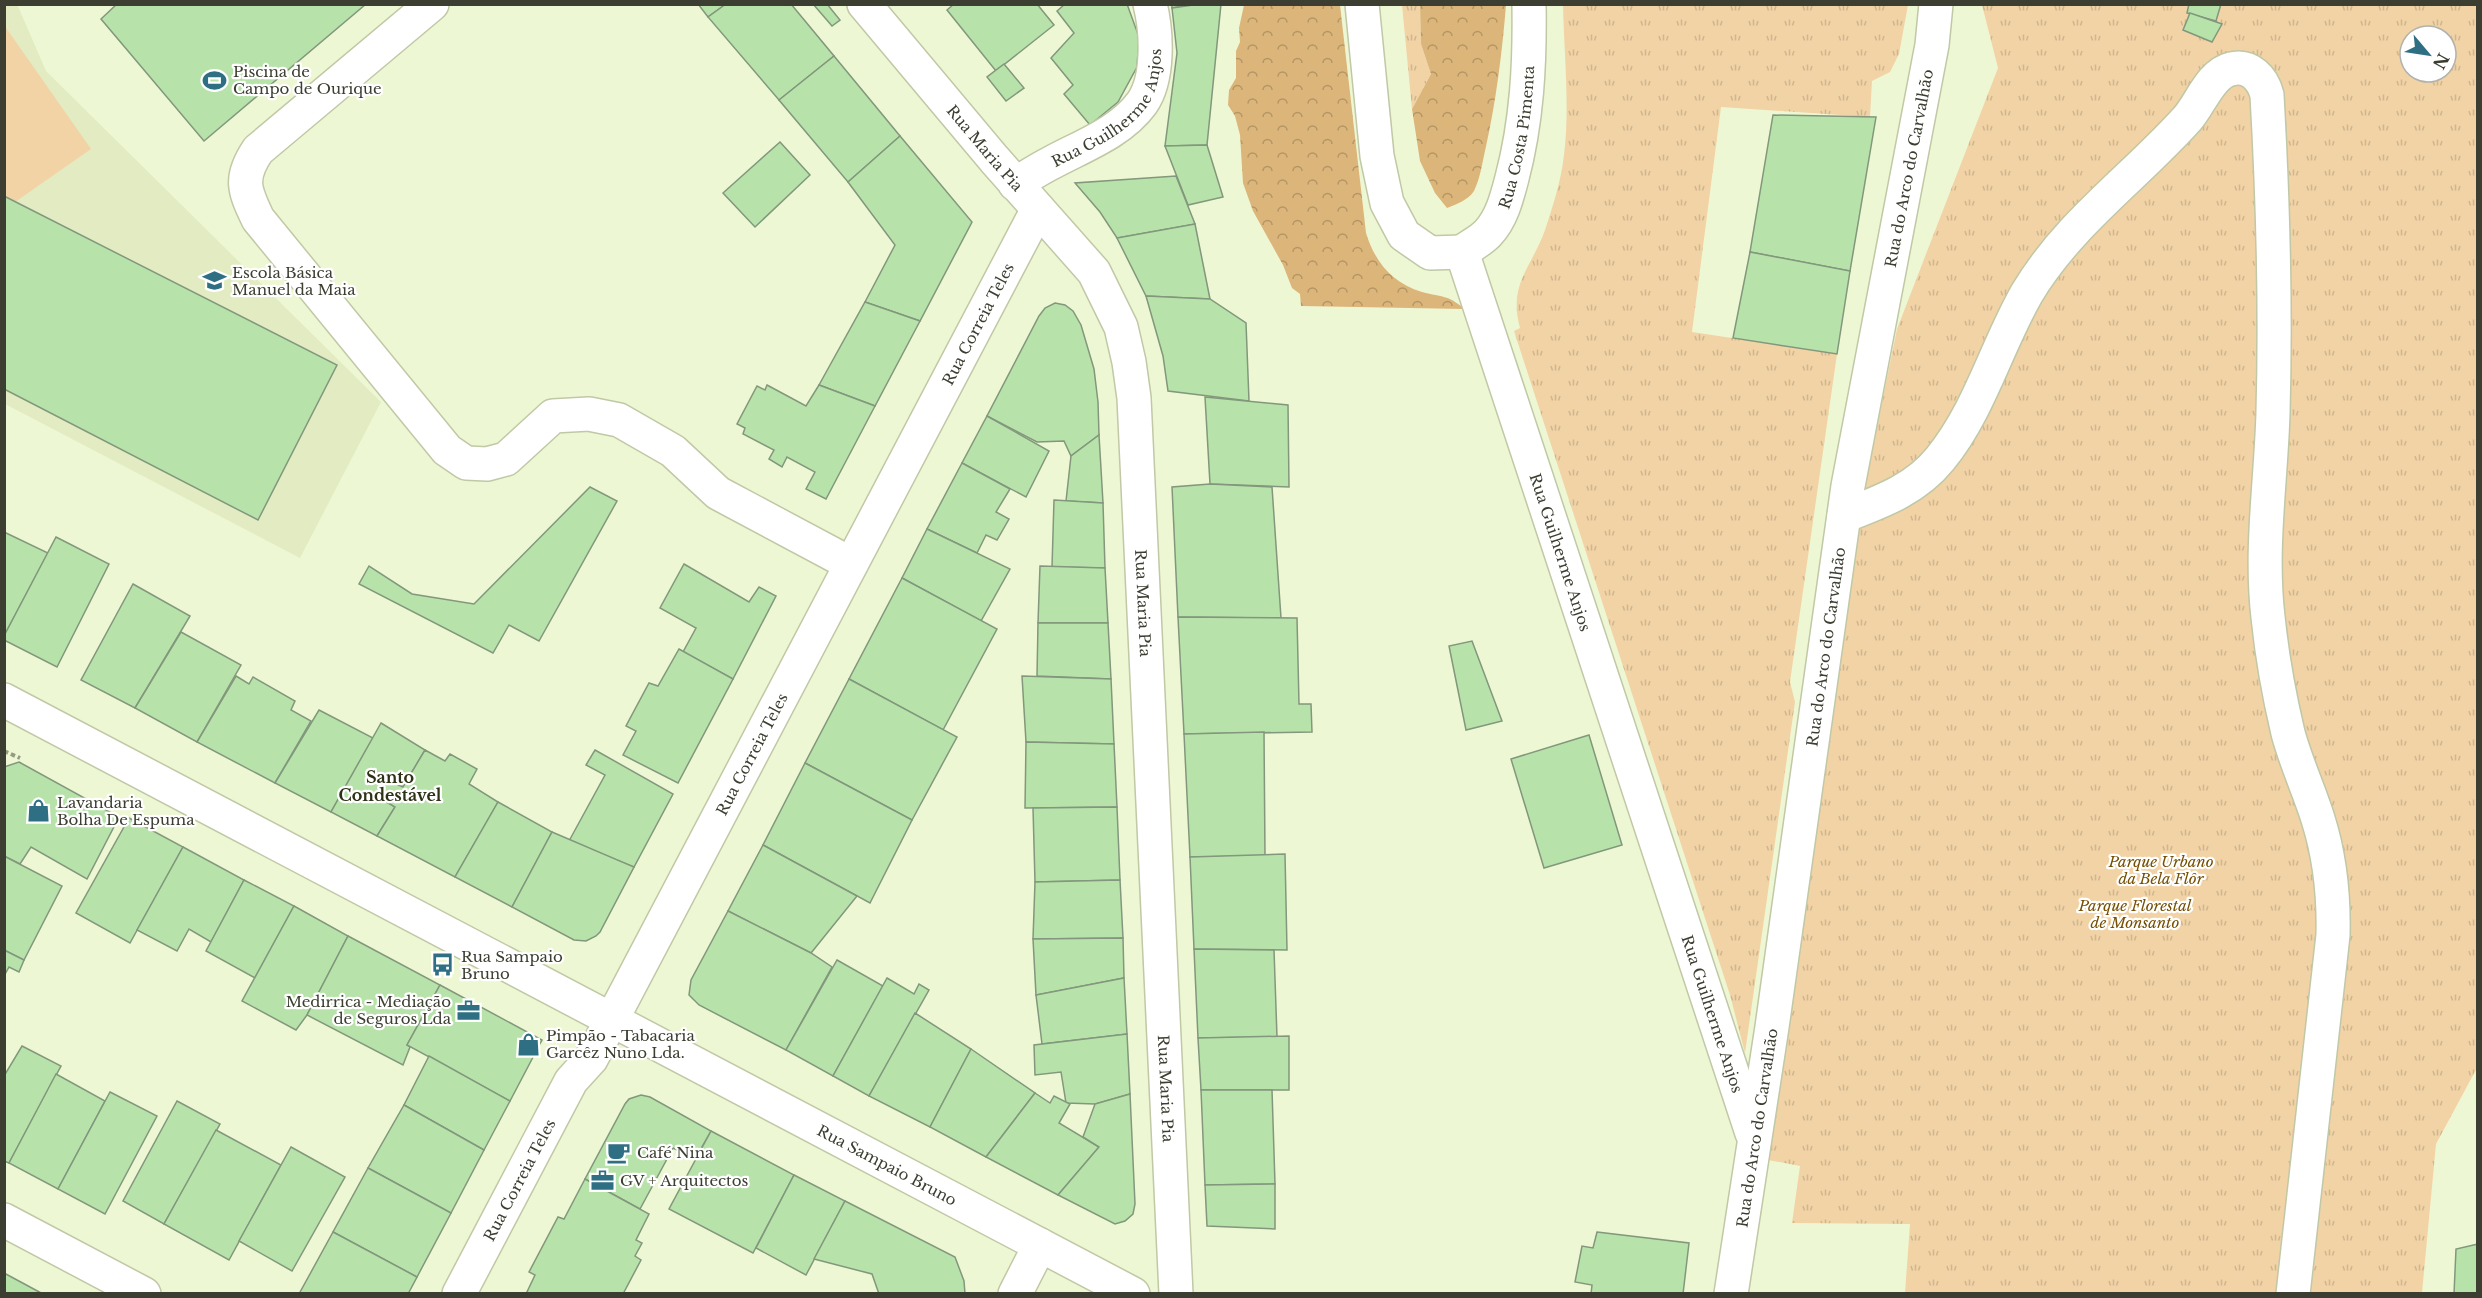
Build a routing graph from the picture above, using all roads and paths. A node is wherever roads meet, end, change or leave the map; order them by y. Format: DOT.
graph roads {
  1 [pos="432,4"];
  2 [pos="864,4"];
  3 [pos="1150,4"];
  4 [pos="1362,4"];
  5 [pos="1529,4"];
  6 [pos="1936,4"];
  7 [pos="1015,184"];
  8 [pos="1038,209"];
  9 [pos="1462,252"];
  10 [pos="1844,516"];
  11 [pos="851,564"];
  12 [pos="4,700"];
  13 [pos="612,1018"];
  14 [pos="1754,1139"];
  15 [pos="4,1220"];
  16 [pos="1040,1245"];
  17 [pos="144,1293"];
  18 [pos="459,1293"];
  19 [pos="1015,1293"];
  20 [pos="1133,1293"];
  21 [pos="1176,1293"];
  22 [pos="1731,1293"];
  23 [pos="2293,1293"];
  1 -- 11 [label="street"];
  2 -- 7 [label="street, Rua Maria Pia"];
  3 -- 7 [label="street, Rua Guilherme Anjos"];
  4 -- 9 [label="street"];
  5 -- 9 [label="street, Rua Costa Pimenta"];
  6 -- 10 [label="street, Rua do Arco do Carvalhão"];
  7 -- 8 [label="street, Rua Maria Pia"];
  8 -- 11 [label="street, Rua Correia Teles"];
  8 -- 21 [label="street, Rua Maria Pia"];
  9 -- 14 [label="street, Rua Guilherme Anjos"];
  10 -- 14 [label="street, Rua do Arco do Carvalhão"];
  10 -- 23 [label="street"];
  11 -- 13 [label="street, Rua Correia Teles"];
  12 -- 13 [label="street, Rua Sampaio Bruno"];
  13 -- 16 [label="street, Rua Sampaio Bruno"];
  13 -- 18 [label="street, Rua Correia Teles"];
  14 -- 22 [label="street, Rua do Arco do Carvalhão"];
  15 -- 17 [label="street"];
  16 -- 19 [label="street"];
  16 -- 20 [label="street, Rua Sampaio Bruno"];
}
